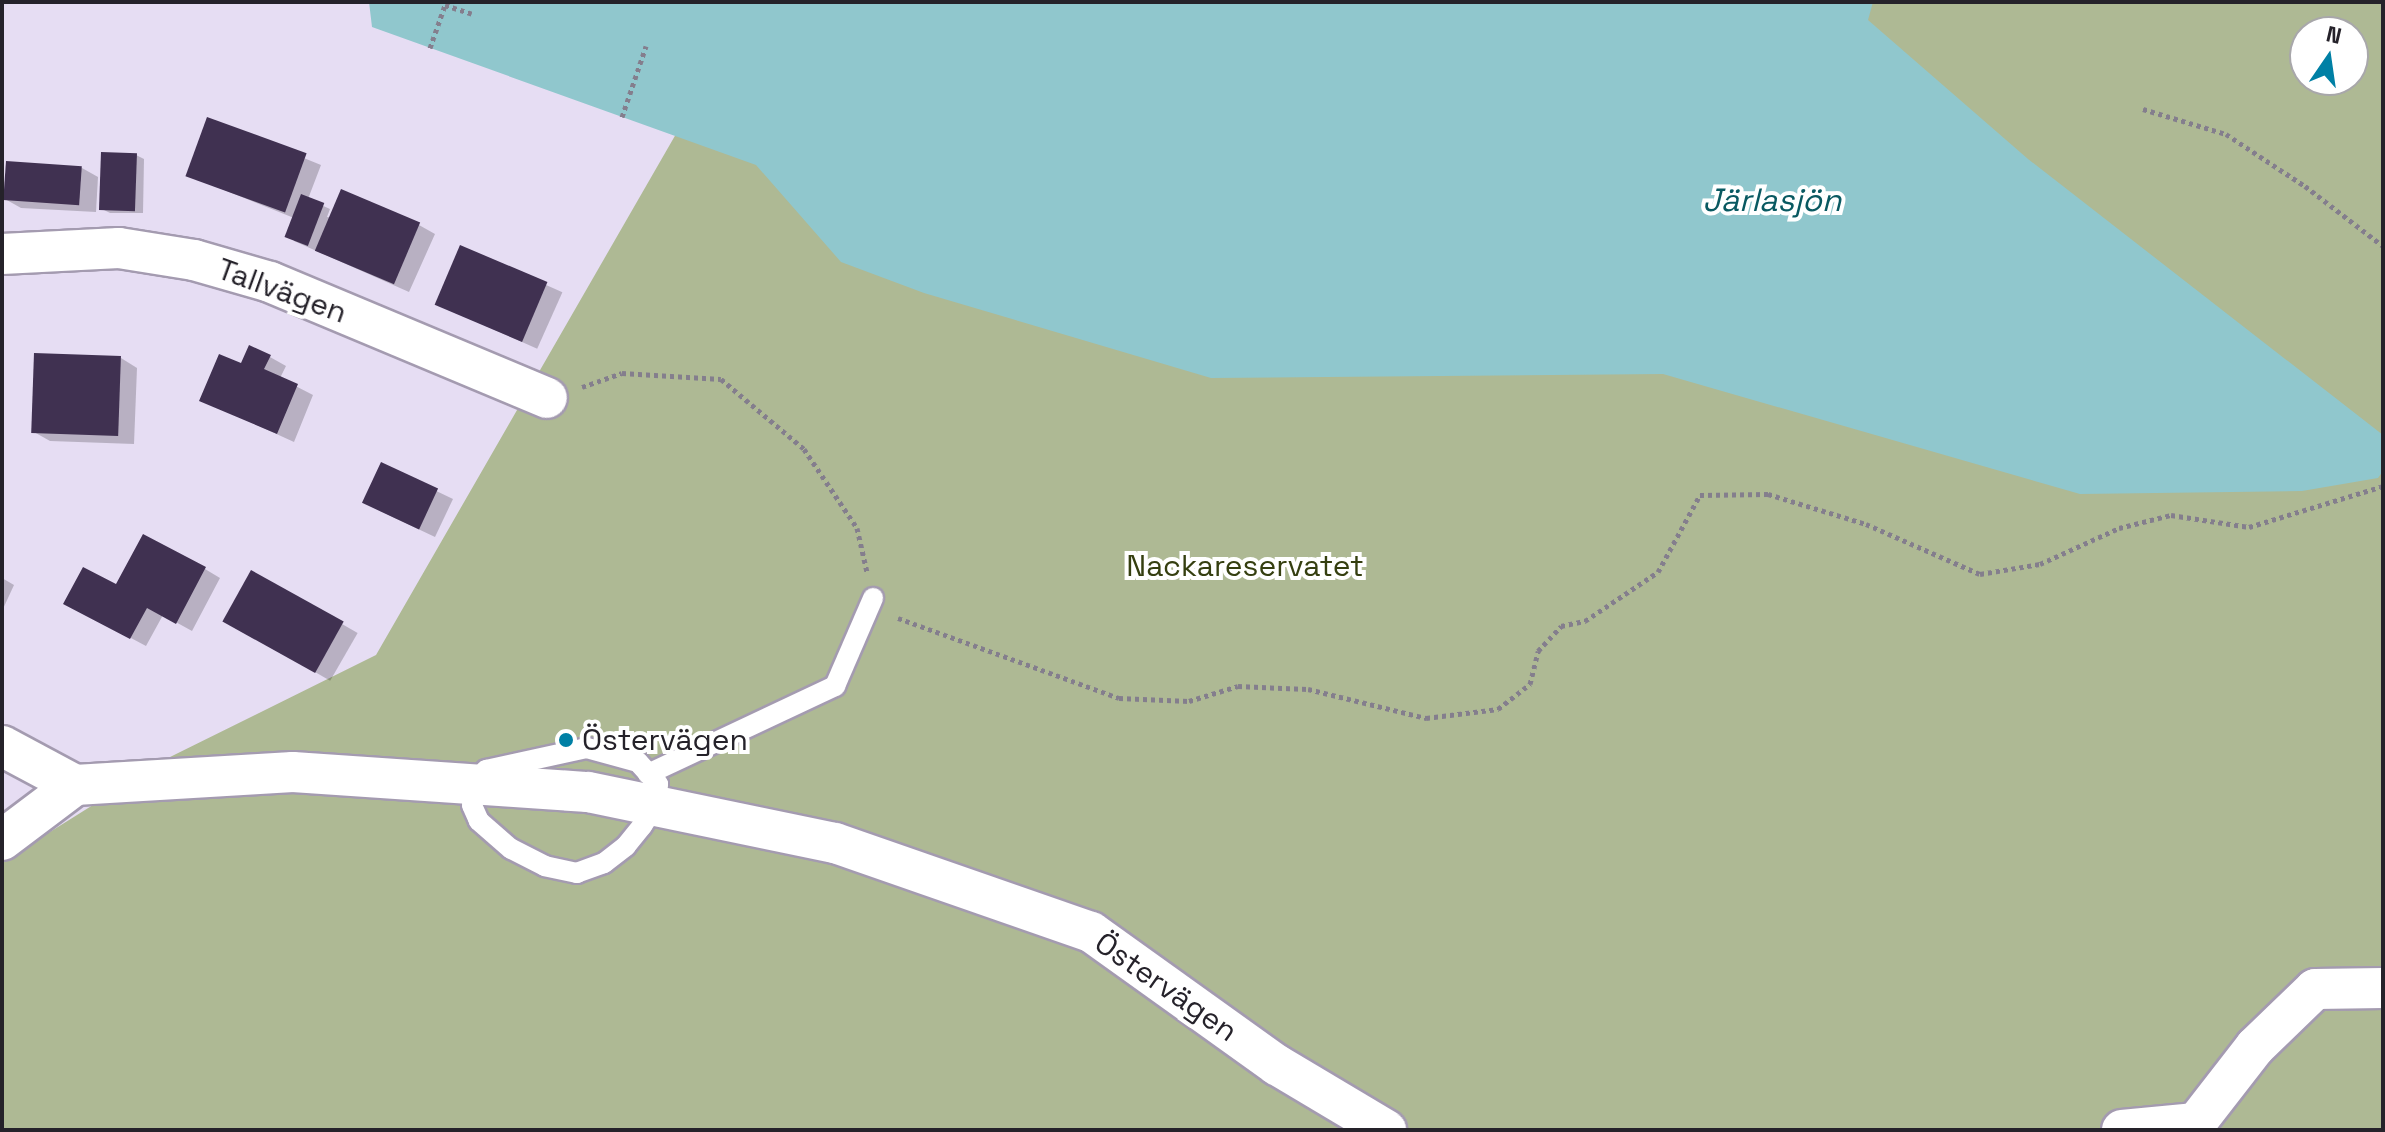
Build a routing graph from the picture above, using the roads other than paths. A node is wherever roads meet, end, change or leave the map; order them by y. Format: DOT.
graph roads {
  1 [pos="2,254"];
  2 [pos="547,398"];
  3 [pos="873,598"];
  4 [pos="2,746"];
  5 [pos="475,784"];
  6 [pos="75,785"];
  7 [pos="651,790"];
  8 [pos="2,840"];
  9 [pos="2383,988"];
  10 [pos="1386,1130"];
  11 [pos="2122,1130"];
  1 -- 2 [label="street, Tallvägen"];
  3 -- 7 [label="lane"];
  4 -- 6 [label="street"];
  5 -- 6 [label="street, Östervägen"];
  5 -- 7 [label="street, Östervägen"];
  5 -- 7 [label="lane"];
  6 -- 8 [label="street"];
  7 -- 10 [label="street, Östervägen"];
  9 -- 11 [label="street"];
}
